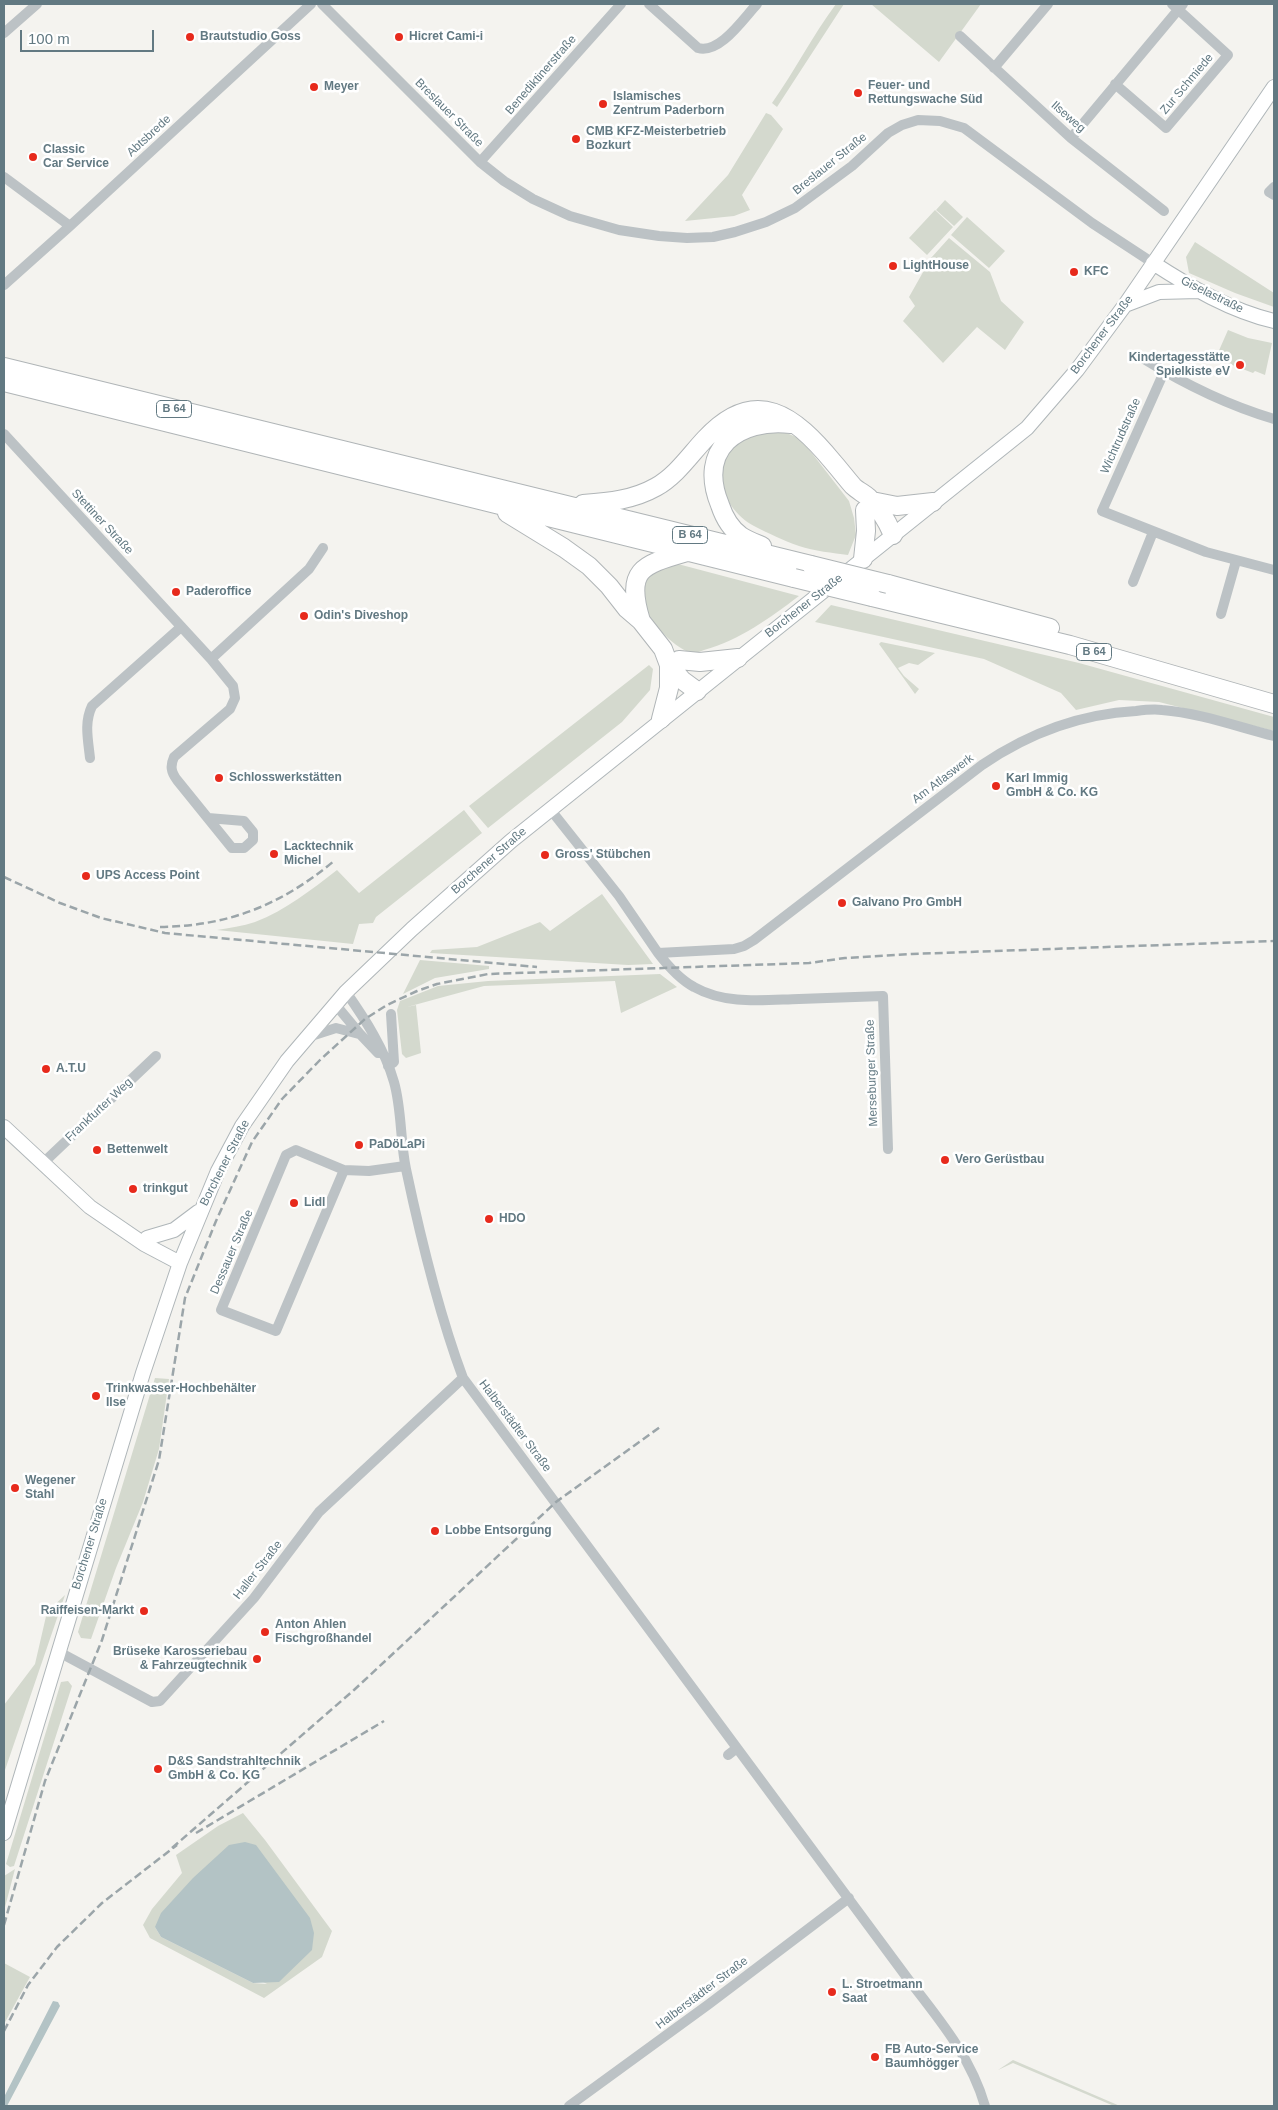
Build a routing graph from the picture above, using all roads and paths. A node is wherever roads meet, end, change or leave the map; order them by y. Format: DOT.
graph roads {
  1 [pos="37,4"];
  2 [pos="311,4"];
  3 [pos="322,4"];
  4 [pos="621,4"];
  5 [pos="649,4"];
  6 [pos="756,4"];
  7 [pos="1048,4"];
  8 [pos="1178,6"];
  9 [pos="4,33"];
  10 [pos="960,36"];
  11 [pos="994,68"];
  12 [pos="1115,84"];
  13 [pos="1274,87"];
  14 [pos="1071,138"];
  15 [pos="480,162"];
  16 [pos="4,177"];
  17 [pos="1274,187"];
  18 [pos="1274,195"];
  19 [pos="1164,211"];
  20 [pos="70,226"];
  21 [pos="1153,263"];
  22 [pos="4,284"];
  23 [pos="1201,290"];
  24 [pos="1125,305"];
  25 [pos="1274,321"];
  26 [pos="1144,360"];
  27 [pos="4,367"];
  28 [pos="1164,372"];
  29 [pos="4,382"];
  30 [pos="1274,419"];
  31 [pos="796,424"];
  32 [pos="4,434"];
  33 [pos="486,502"];
  34 [pos="933,502"];
  35 [pos="568,506"];
  36 [pos="868,506"];
  37 [pos="1153,532"];
  38 [pos="893,535"];
  39 [pos="323,548"];
  40 [pos="689,552"];
  41 [pos="863,559"];
  42 [pos="1236,561"];
  43 [pos="811,565"];
  44 [pos="1274,570"];
  45 [pos="1134,582"];
  46 [pos="1221,614"];
  47 [pos="641,621"];
  48 [pos="182,627"];
  49 [pos="670,658"];
  50 [pos="738,658"];
  51 [pos="211,659"];
  52 [pos="697,690"];
  53 [pos="1274,691"];
  54 [pos="1274,704"];
  55 [pos="661,719"];
  56 [pos="1274,736"];
  57 [pos="90,758"];
  58 [pos="550,808"];
  59 [pos="208,818"];
  60 [pos="658,953"];
  61 [pos="346,992"];
  62 [pos="335,1004"];
  63 [pos="391,1014"];
  64 [pos="360,1034"];
  65 [pos="305,1038"];
  66 [pos="156,1056"];
  67 [pos="386,1062"];
  68 [pos="4,1127"];
  69 [pos="888,1150"];
  70 [pos="42,1164"];
  71 [pos="405,1166"];
  72 [pos="344,1170"];
  73 [pos="201,1210"];
  74 [pos="128,1232"];
  75 [pos="147,1238"];
  76 [pos="182,1259"];
  77 [pos="464,1378"];
  78 [pos="57,1651"];
  79 [pos="737,1748"];
  80 [pos="728,1755"];
  81 [pos="4,1833"];
  82 [pos="849,1898"];
  83 [pos="569,2106"];
  84 [pos="985,2106"];
  1 -- 9 [label="street"];
  2 -- 20 [label="street, Abtsbrede"];
  3 -- 15 [label="street, Breslauer Straße"];
  4 -- 15 [label="street, Benediktinerstraße"];
  5 -- 6 [label="street"];
  7 -- 11 [label="street"];
  8 -- 12 [label="street, Zur Schmiede"];
  8 -- 12 [label="street, Zur Schmiede"];
  10 -- 11 [label="street, Ilseweg"];
  11 -- 14 [label="street, Ilseweg"];
  12 -- 14 [label="street, Zur Schmiede"];
  13 -- 21 [label="main road, Borchener Straße"];
  14 -- 19 [label="street, Ilseweg"];
  15 -- 21 [label="street, Breslauer Straße"];
  16 -- 20 [label="street"];
  17 -- 18 [label="street"];
  20 -- 22 [label="street, Abtsbrede"];
  21 -- 23 [label="main road, Giselastraße"];
  21 -- 24 [label="main road, Borchener Straße"];
  23 -- 24 [label="main road"];
  23 -- 25 [label="main road, Giselastraße"];
  24 -- 34 [label="main road, Borchener Straße"];
  26 -- 28 [label="street"];
  27 -- 35 [label="highway, B 64"];
  28 -- 30 [label="street"];
  28 -- 37 [label="street, Wichtrudstraße"];
  29 -- 33 [label="highway, B 64"];
  31 -- 35 [label="highway"];
  31 -- 36 [label="highway"];
  31 -- 43 [label="highway"];
  32 -- 48 [label="street, Stettiner Straße"];
  33 -- 40 [label="highway, B 64"];
  33 -- 47 [label="highway"];
  34 -- 36 [label="highway"];
  34 -- 38 [label="main road, Borchener Straße"];
  35 -- 43 [label="highway, B 64"];
  36 -- 38 [label="highway"];
  36 -- 41 [label="highway"];
  37 -- 42 [label="street"];
  37 -- 45 [label="street"];
  38 -- 41 [label="main road, Borchener Straße"];
  39 -- 51 [label="street"];
  40 -- 47 [label="highway"];
  40 -- 54 [label="highway, B 64, bridge"];
  41 -- 50 [label="main road, Borchener Straße"];
  42 -- 44 [label="street"];
  42 -- 46 [label="street"];
  43 -- 53 [label="highway, B 64, bridge"];
  47 -- 49 [label="highway"];
  48 -- 51 [label="street, Stettiner Straße"];
  48 -- 57 [label="street"];
  49 -- 50 [label="highway"];
  49 -- 52 [label="highway"];
  49 -- 55 [label="highway"];
  50 -- 52 [label="main road, Borchener Straße"];
  51 -- 59 [label="street, Stettiner Straße"];
  52 -- 55 [label="main road, Borchener Straße"];
  55 -- 58 [label="main road, Borchener Straße"];
  56 -- 60 [label="street, Am Atlaswerk"];
  58 -- 60 [label="street"];
  58 -- 61 [label="main road, Borchener Straße"];
  60 -- 69 [label="street, Merseburger Straße"];
  61 -- 62 [label="main road, Borchener Straße"];
  61 -- 67 [label="street, Halberstädter Straße"];
  62 -- 64 [label="street, Halberstädter Straße"];
  62 -- 65 [label="main road, Borchener Straße"];
  63 -- 67 [label="street, Halberstädter Straße"];
  64 -- 65 [label="street"];
  64 -- 67 [label="street, Halberstädter Straße"];
  65 -- 73 [label="main road, Borchener Straße"];
  66 -- 70 [label="street, Frankfurter Weg"];
  67 -- 71 [label="street, Halberstädter Straße"];
  68 -- 70 [label="main road"];
  70 -- 74 [label="main road"];
  71 -- 72 [label="street, Dessauer Straße"];
  71 -- 77 [label="street, Halberstädter Straße"];
  72 -- 72 [label="street, Dessauer Straße"];
  73 -- 75 [label="main road"];
  73 -- 76 [label="main road, Borchener Straße"];
  74 -- 75 [label="main road"];
  74 -- 76 [label="main road"];
  75 -- 76 [label="main road"];
  76 -- 78 [label="main road, Borchener Straße"];
  77 -- 78 [label="street, Haller Straße"];
  77 -- 79 [label="street, Halberstädter Straße"];
  78 -- 81 [label="main road, Borchener Straße"];
  79 -- 80 [label="street"];
  79 -- 82 [label="street, Halberstädter Straße"];
  82 -- 83 [label="street, Halberstädter Straße"];
  82 -- 84 [label="street, Halberstädter Straße"];
}
